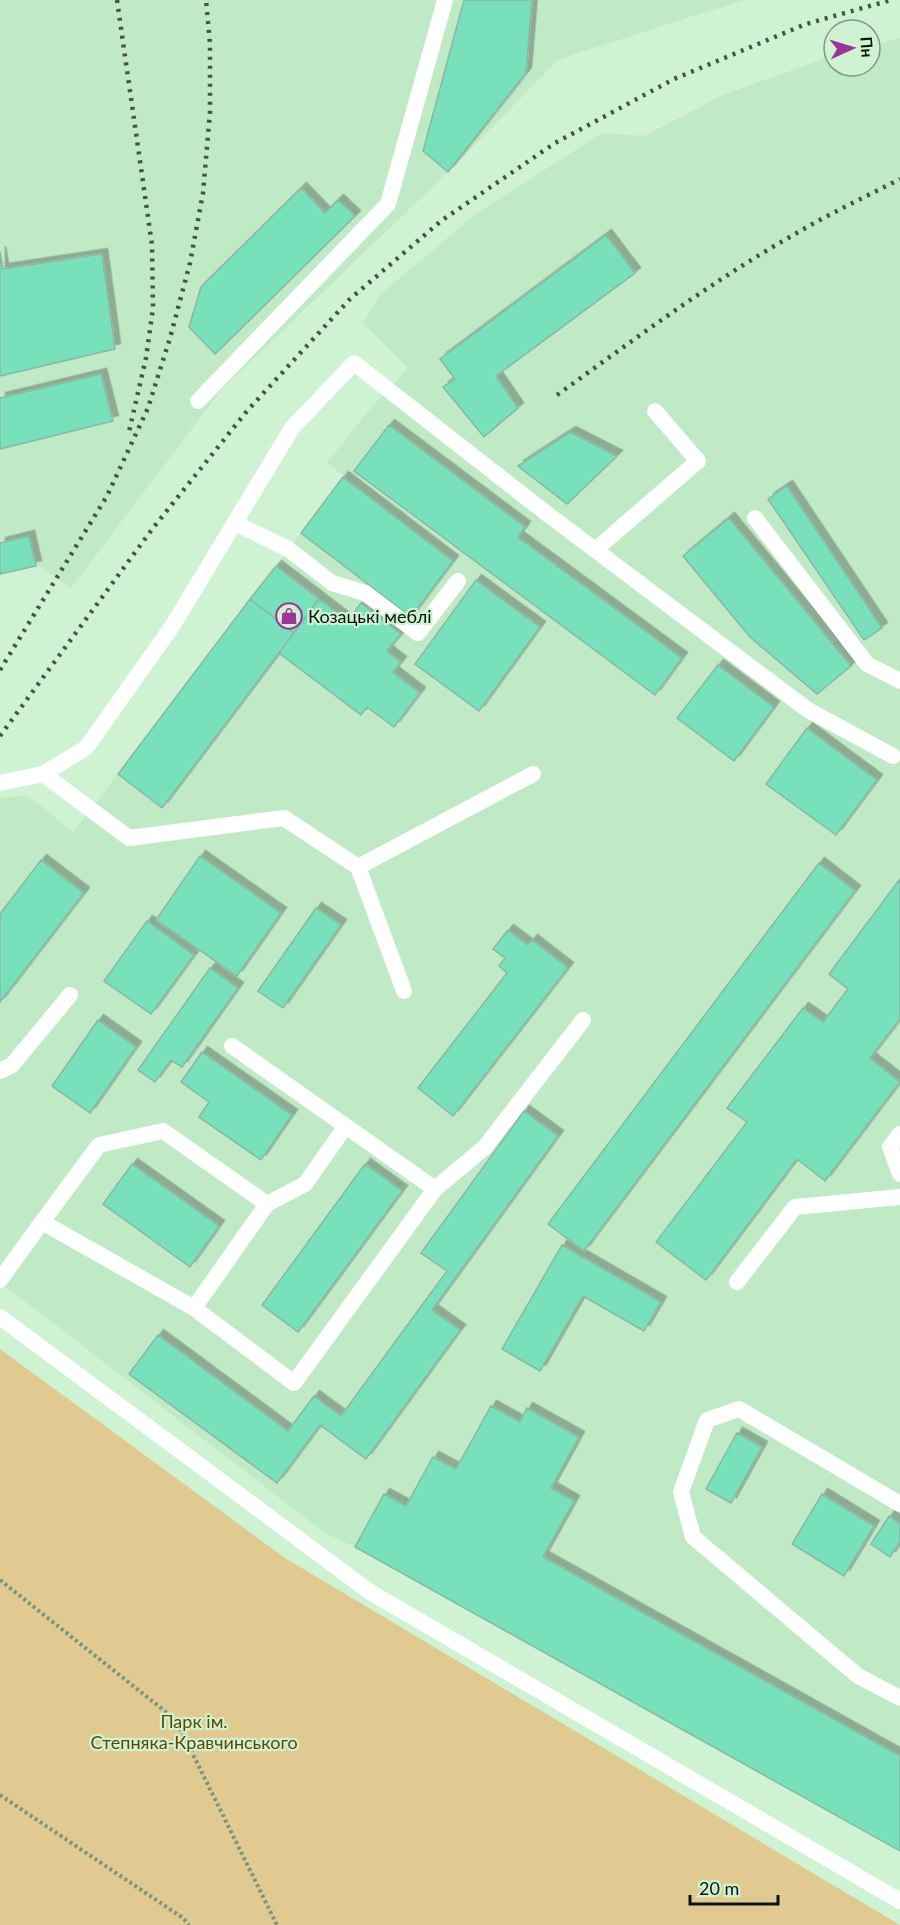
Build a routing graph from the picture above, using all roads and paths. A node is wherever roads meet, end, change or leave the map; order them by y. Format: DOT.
graph roads {
  1 [pos="441,3"];
  2 [pos="198,402"];
  3 [pos="656,411"];
  4 [pos="755,518"];
  5 [pos="235,523"];
  6 [pos="595,549"];
  7 [pos="458,581"];
  8 [pos="900,681"];
  9 [pos="893,756"];
  10 [pos="43,774"];
  11 [pos="533,774"];
  12 [pos="0,783"];
  13 [pos="358,867"];
  14 [pos="404,991"];
  15 [pos="70,995"];
  16 [pos="583,1020"];
  17 [pos="231,1046"];
  18 [pos="0,1071"];
  19 [pos="346,1126"];
  20 [pos="900,1134"];
  21 [pos="900,1174"];
  22 [pos="435,1189"];
  23 [pos="900,1197"];
  24 [pos="267,1204"];
  25 [pos="42,1222"];
  26 [pos="0,1280"];
  27 [pos="736,1282"];
  28 [pos="194,1308"];
  29 [pos="0,1317"];
  30 [pos="900,1504"];
  31 [pos="0,1580"];
  32 [pos="900,1698"];
  33 [pos="0,1795"];
  34 [pos="900,1901"];
  35 [pos="189,1925"];
  36 [pos="277,1925"];
  1 -- 2 [label="lane"];
  3 -- 6 [label="lane"];
  4 -- 8 [label="lane"];
  5 -- 6 [label="lane"];
  5 -- 7 [label="lane"];
  5 -- 10 [label="lane"];
  6 -- 9 [label="lane"];
  10 -- 12 [label="lane"];
  10 -- 13 [label="lane"];
  11 -- 13 [label="lane"];
  13 -- 14 [label="lane"];
  15 -- 18 [label="lane"];
  16 -- 22 [label="lane"];
  17 -- 19 [label="lane"];
  19 -- 22 [label="lane"];
  19 -- 24 [label="lane"];
  20 -- 21 [label="lane"];
  22 -- 28 [label="lane"];
  23 -- 27 [label="lane"];
  24 -- 25 [label="lane"];
  24 -- 28 [label="lane"];
  25 -- 26 [label="lane"];
  25 -- 28 [label="lane"];
  29 -- 34 [label="lane"];
  30 -- 32 [label="lane"];
  31 -- 36 [label="path"];
  33 -- 35 [label="path"];
}
